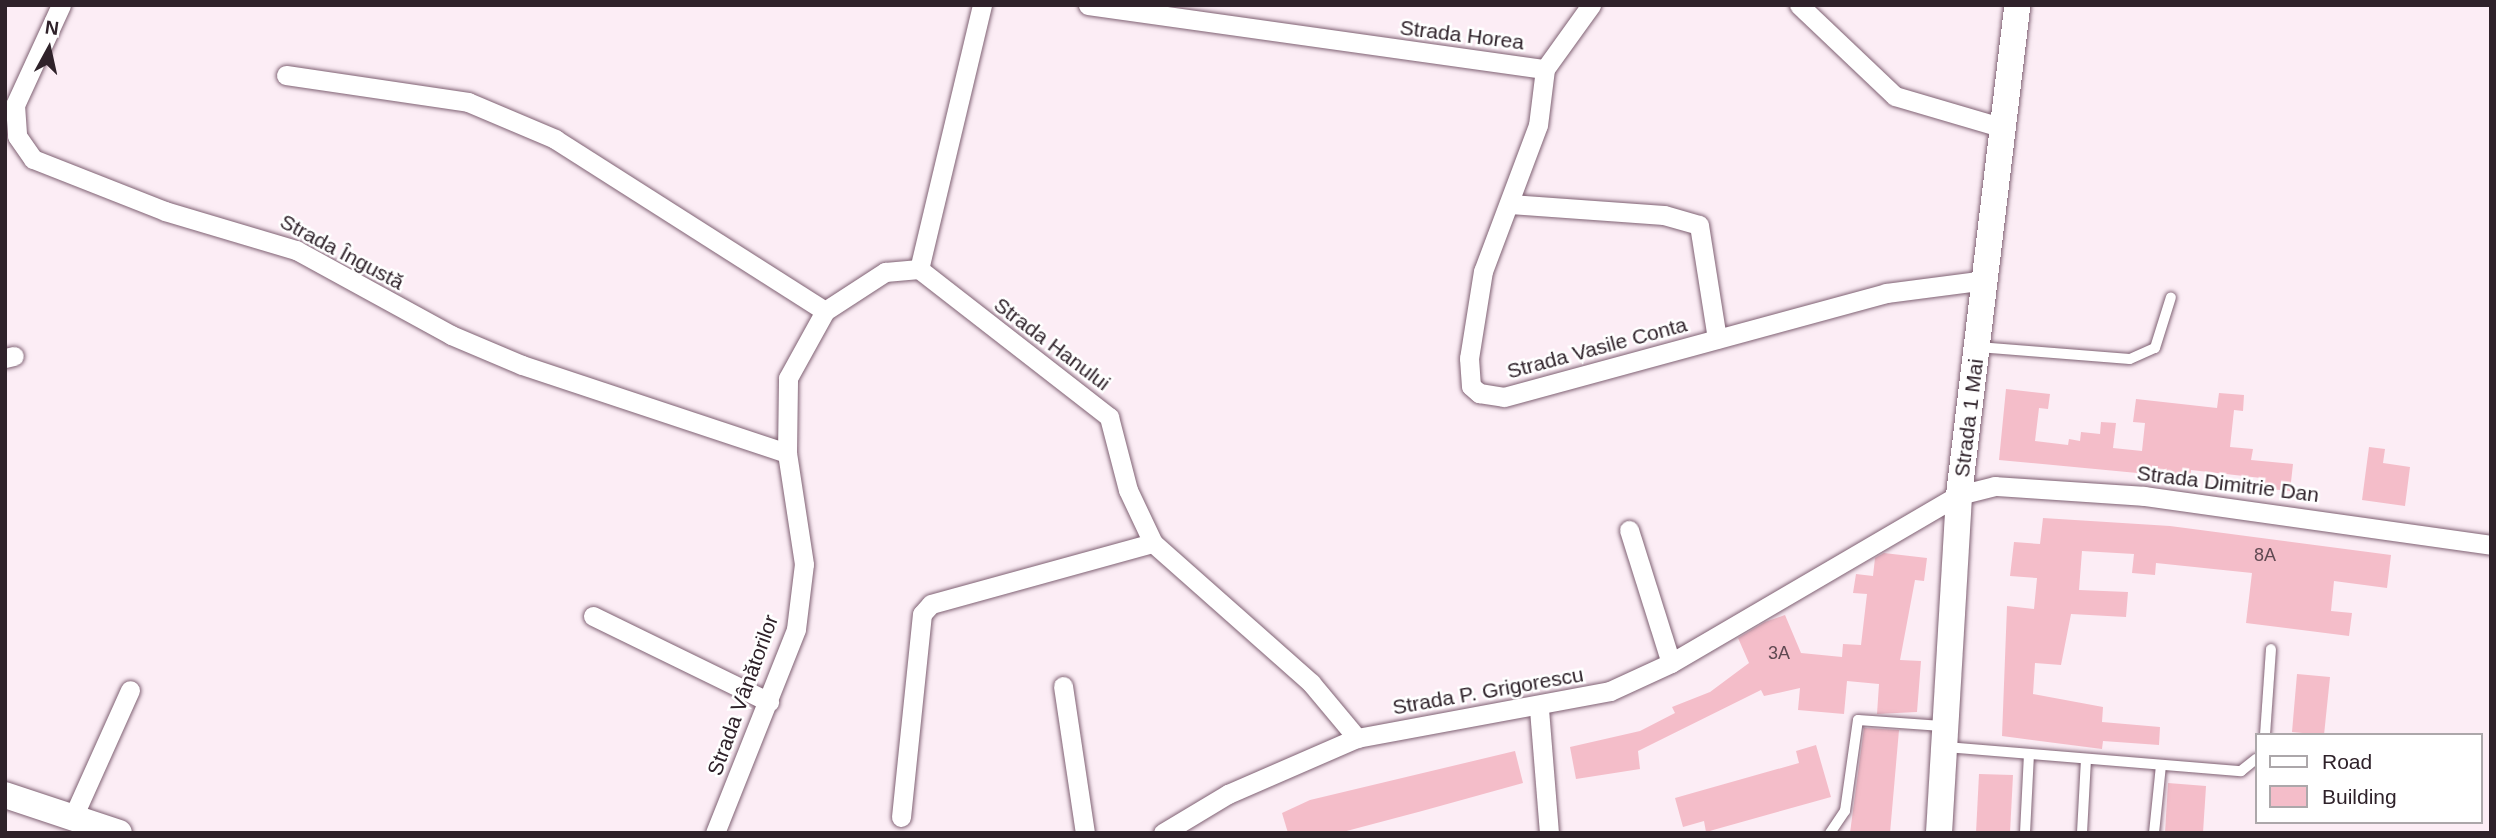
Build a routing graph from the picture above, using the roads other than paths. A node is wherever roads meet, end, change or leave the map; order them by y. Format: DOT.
graph roads {
  1 [pos="61,5"];
  2 [pos="982,5"];
  3 [pos="1088,5"];
  4 [pos="1591,5"];
  5 [pos="1800,5"];
  6 [pos="2017,5"];
  7 [pos="1545,69"];
  8 [pos="286,75"];
  9 [pos="2004,128"];
  10 [pos="1510,204"];
  11 [pos="919,269"];
  12 [pos="1986,280"];
  13 [pos="2171,296"];
  14 [pos="825,311"];
  15 [pos="1717,339"];
  16 [pos="1978,347"];
  17 [pos="787,453"];
  18 [pos="1959,495"];
  19 [pos="1629,530"];
  20 [pos="1153,543"];
  21 [pos="2490,546"];
  22 [pos="593,616"];
  23 [pos="2271,649"];
  24 [pos="1671,663"];
  25 [pos="1063,686"];
  26 [pos="130,690"];
  27 [pos="769,702"];
  28 [pos="1539,709"];
  29 [pos="2265,733"];
  30 [pos="1946,736"];
  31 [pos="1357,738"];
  32 [pos="2029,754"];
  33 [pos="2086,759"];
  34 [pos="2254,761"];
  35 [pos="2161,765"];
  36 [pos="5,794"];
  37 [pos="73,817"];
  38 [pos="901,817"];
  39 [pos="119,833"];
  40 [pos="715,833"];
  41 [pos="1085,833"];
  42 [pos="1163,833"];
  43 [pos="1549,833"];
  44 [pos="1830,833"];
  45 [pos="1939,833"];
  46 [pos="2025,833"];
  47 [pos="2081,833"];
  48 [pos="2154,833"];
  1 -- 17 [label="street, Strada Îngustă"];
  2 -- 11 [label="street"];
  3 -- 7 [label="street, Strada Horea"];
  4 -- 7 [label="street, Strada Horea"];
  5 -- 9 [label="street"];
  6 -- 9 [label="main road, Strada 1 Mai"];
  7 -- 10 [label="street, Strada Vasile Conta"];
  8 -- 14 [label="street"];
  9 -- 12 [label="main road, Strada 1 Mai"];
  10 -- 15 [label="street, Strada Vasile Conta"];
  10 -- 15 [label="street, Strada Vasile Conta"];
  11 -- 14 [label="street, Strada Vânătorilor"];
  11 -- 20 [label="street, Strada Hanului"];
  12 -- 15 [label="street, Strada Vasile Conta"];
  12 -- 16 [label="main road, Strada 1 Mai"];
  13 -- 16 [label="lane"];
  14 -- 17 [label="street, Strada Vânătorilor"];
  16 -- 18 [label="main road, Strada 1 Mai"];
  17 -- 27 [label="street, Strada Vânătorilor"];
  18 -- 21 [label="street, Strada Dimitrie Dan"];
  18 -- 24 [label="street, Strada P. Grigorescu"];
  18 -- 30 [label="main road, Strada 1 Mai"];
  19 -- 24 [label="street"];
  20 -- 31 [label="street, Strada Hanului"];
  20 -- 38 [label="street"];
  22 -- 27 [label="street"];
  23 -- 29 [label="lane"];
  24 -- 28 [label="street, Strada P. Grigorescu"];
  25 -- 41 [label="street"];
  26 -- 37 [label="street"];
  27 -- 40 [label="street, Strada Vânătorilor"];
  28 -- 31 [label="street, Strada P. Grigorescu"];
  28 -- 43 [label="street"];
  30 -- 32 [label="lane"];
  30 -- 44 [label="lane"];
  30 -- 45 [label="main road, Strada 1 Mai"];
  31 -- 42 [label="street, Strada P. Grigorescu"];
  32 -- 33 [label="lane"];
  32 -- 46 [label="lane"];
  33 -- 35 [label="lane"];
  33 -- 47 [label="lane"];
  34 -- 35 [label="lane"];
  35 -- 48 [label="lane"];
  36 -- 37 [label="main road"];
  37 -- 39 [label="main road"];
}
